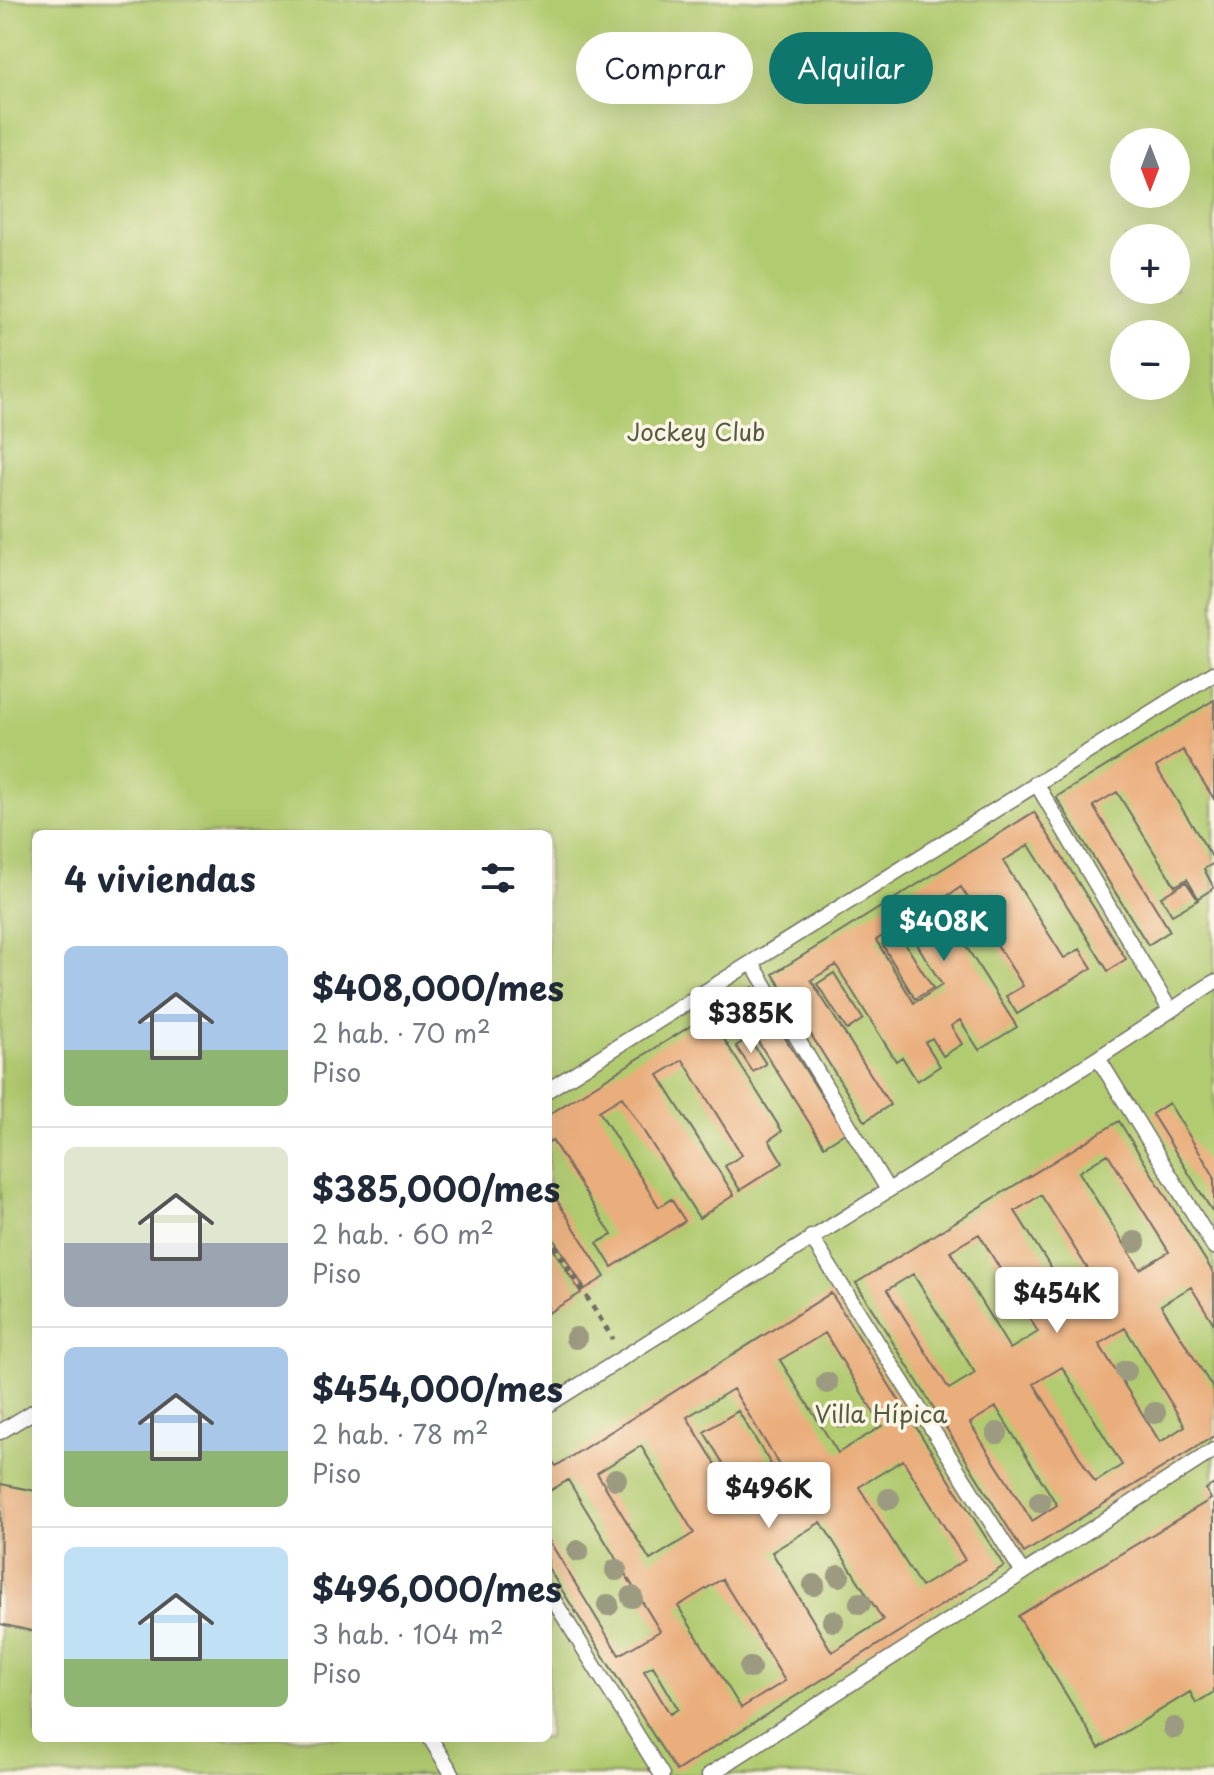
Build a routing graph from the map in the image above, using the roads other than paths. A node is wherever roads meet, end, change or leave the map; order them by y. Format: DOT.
graph roads {
  1 [pos="1214,673"];
  2 [pos="1036,783"];
  3 [pos="752,963"];
  4 [pos="1214,982"];
  5 [pos="1170,1010"];
  6 [pos="1098,1058"];
  7 [pos="552,1088"];
  8 [pos="888,1190"];
  9 [pos="811,1237"];
  10 [pos="1214,1247"];
  11 [pos="552,1402"];
  12 [pos="32,1412"];
  13 [pos="0,1432"];
  14 [pos="1214,1450"];
  15 [pos="1023,1573"];
  16 [pos="552,1597"];
  17 [pos="432,1742"];
  18 [pos="453,1775"];
  19 [pos="662,1775"];
  20 [pos="709,1775"];
  1 -- 2 [label="lane"];
  2 -- 3 [label="lane"];
  2 -- 5 [label="lane"];
  3 -- 7 [label="lane"];
  3 -- 8 [label="lane"];
  4 -- 5 [label="lane"];
  5 -- 6 [label="lane"];
  6 -- 8 [label="lane"];
  6 -- 10 [label="lane"];
  8 -- 9 [label="lane"];
  9 -- 11 [label="lane"];
  9 -- 15 [label="lane"];
  12 -- 13 [label="lane"];
  14 -- 15 [label="lane"];
  15 -- 20 [label="lane"];
  16 -- 19 [label="lane"];
  17 -- 18 [label="lane"];
}
